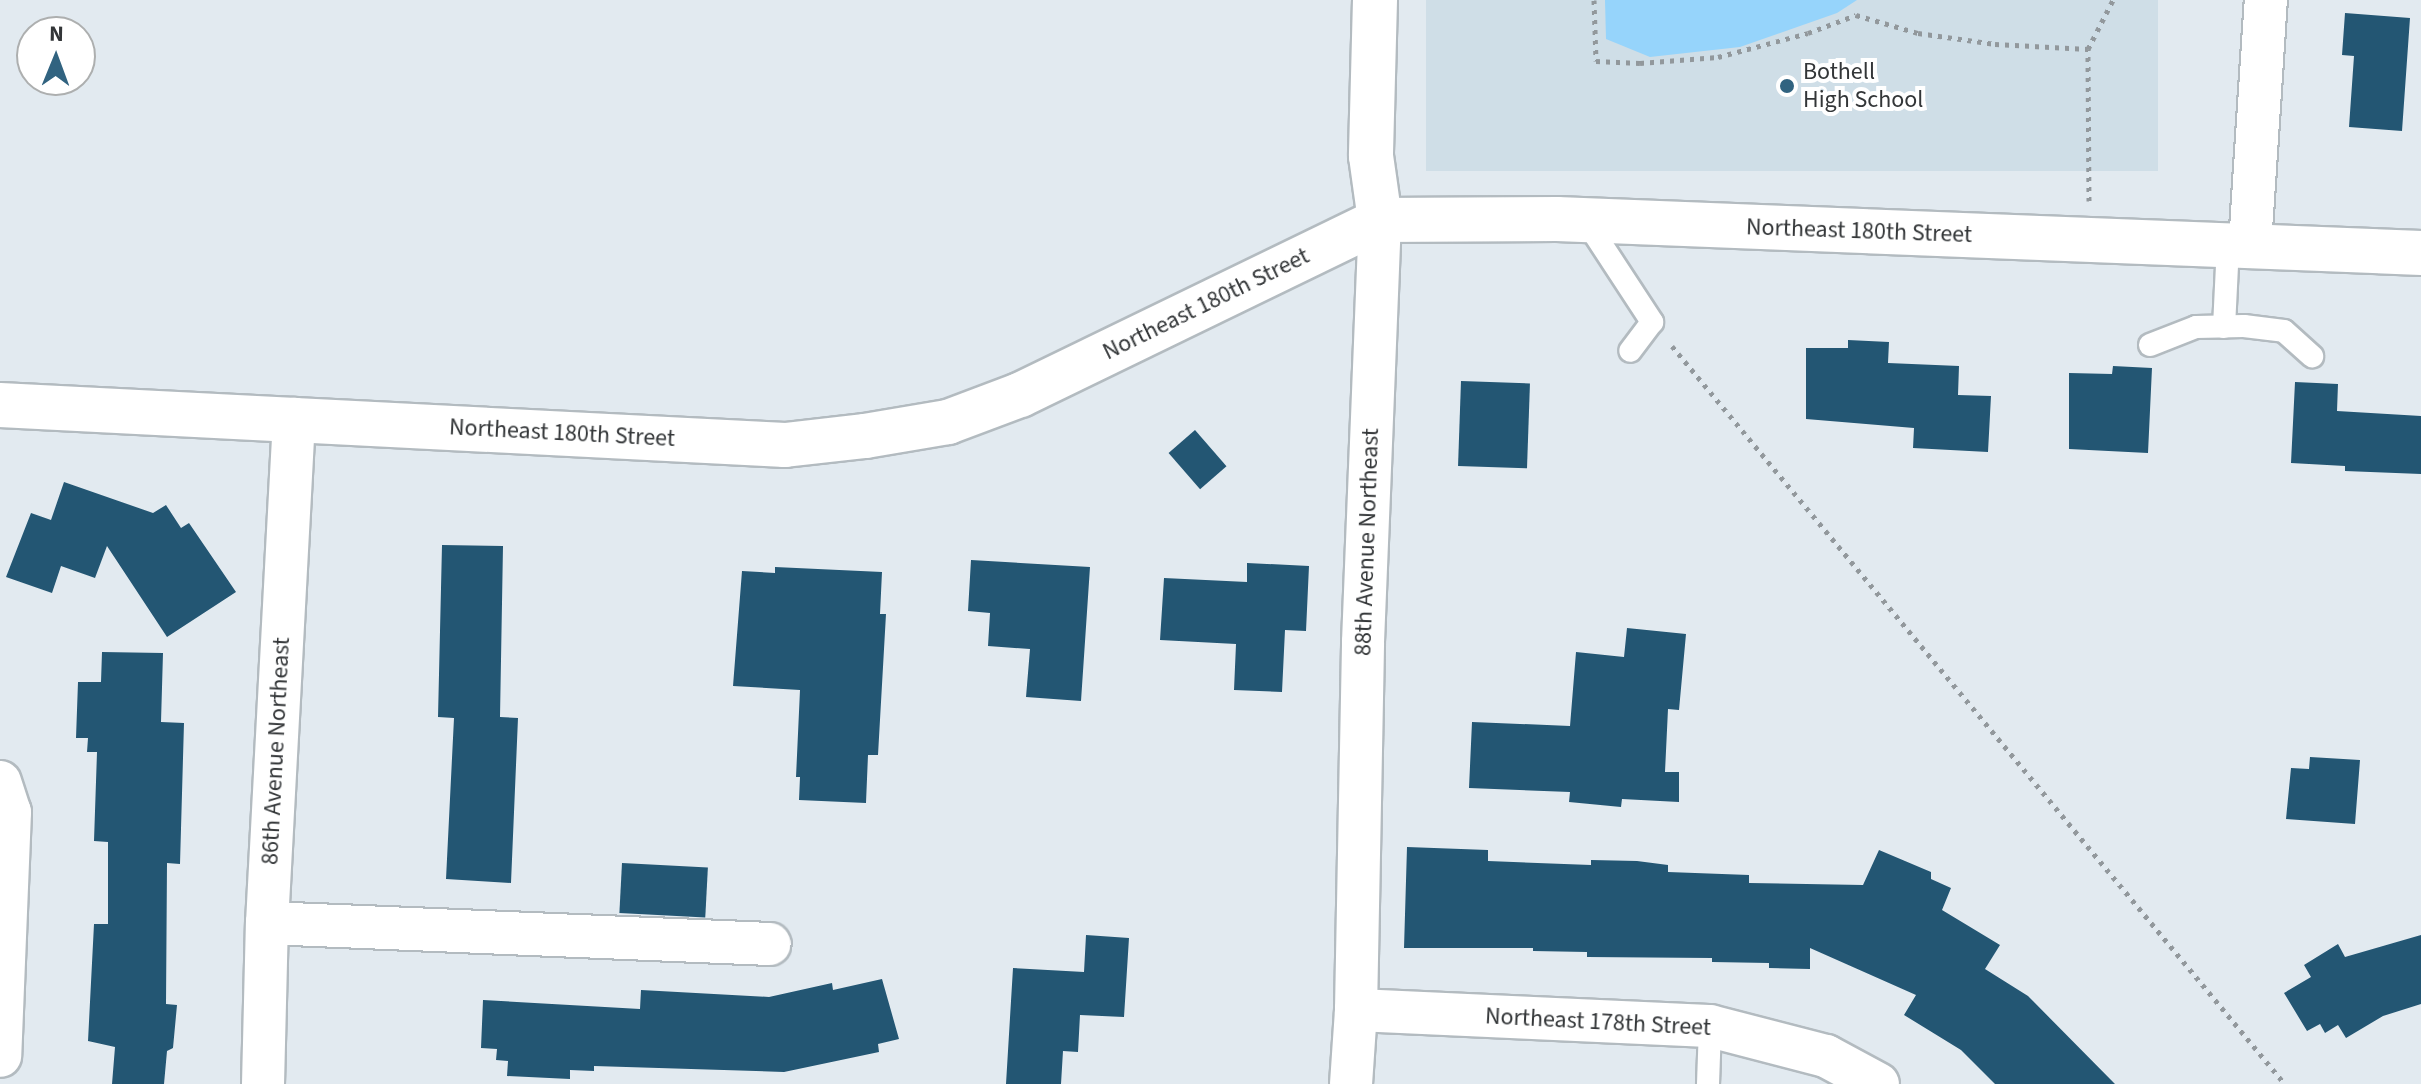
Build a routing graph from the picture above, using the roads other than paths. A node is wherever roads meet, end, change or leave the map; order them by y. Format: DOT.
graph roads {
  1 [pos="1375,0"];
  2 [pos="2266,0"];
  3 [pos="1380,220"];
  4 [pos="1586,221"];
  5 [pos="2239,244"];
  6 [pos="2421,253"];
  7 [pos="2224,327"];
  8 [pos="2150,345"];
  9 [pos="1630,351"];
  10 [pos="2312,356"];
  11 [pos="0,405"];
  12 [pos="294,419"];
  13 [pos="0,782"];
  14 [pos="267,923"];
  15 [pos="770,944"];
  16 [pos="1356,1010"];
  17 [pos="1710,1026"];
  18 [pos="0,1056"];
  19 [pos="263,1084"];
  20 [pos="1351,1084"];
  21 [pos="1708,1084"];
  22 [pos="1878,1084"];
  1 -- 3 [label="street, 88th Avenue Northeast"];
  2 -- 5 [label="street"];
  3 -- 4 [label="street, Northeast 180th Street"];
  3 -- 12 [label="street, Northeast 180th Street"];
  3 -- 16 [label="street, 88th Avenue Northeast"];
  4 -- 5 [label="street, Northeast 180th Street"];
  4 -- 9 [label="lane"];
  5 -- 6 [label="street, Northeast 180th Street"];
  5 -- 7 [label="lane"];
  7 -- 8 [label="lane"];
  7 -- 10 [label="lane"];
  11 -- 12 [label="street, Northeast 180th Street"];
  12 -- 14 [label="street, 86th Avenue Northeast"];
  13 -- 18 [label="street"];
  14 -- 15 [label="street"];
  14 -- 19 [label="street, 86th Avenue Northeast"];
  16 -- 17 [label="street, Northeast 178th Street"];
  16 -- 20 [label="street, 88th Avenue Northeast"];
  17 -- 21 [label="lane"];
  17 -- 22 [label="street, Northeast 178th Street"];
}
